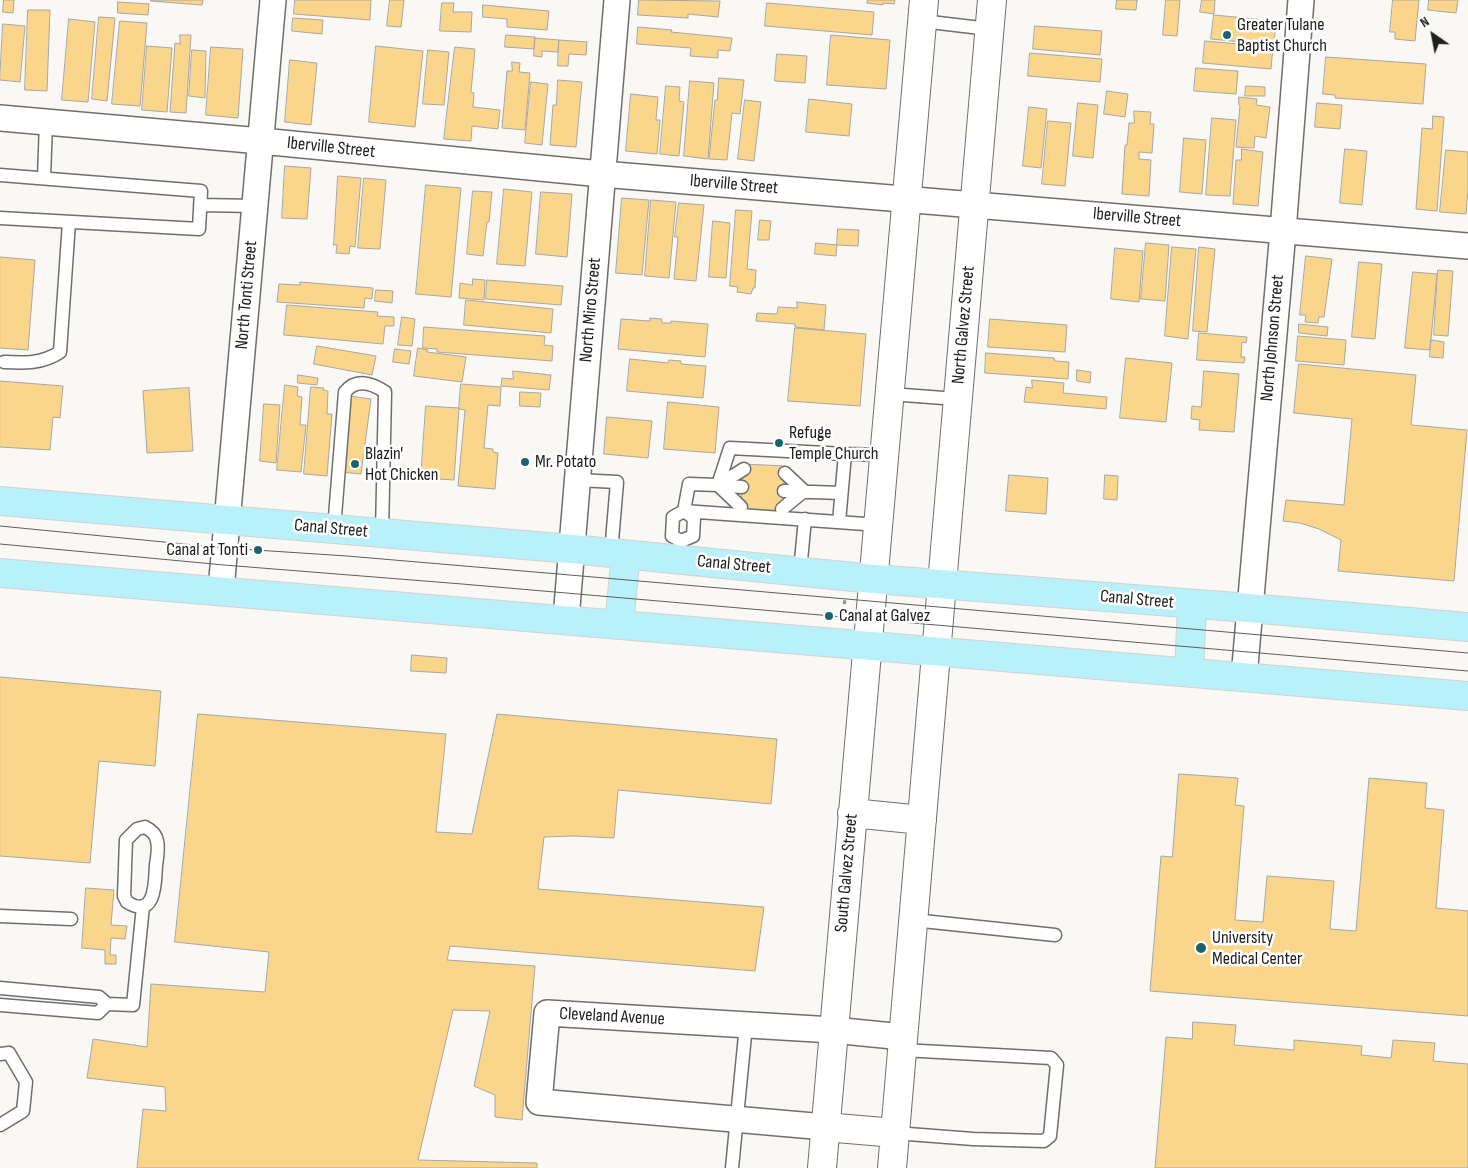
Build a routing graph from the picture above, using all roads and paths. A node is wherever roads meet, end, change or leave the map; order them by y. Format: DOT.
graph roads {
  1 [pos="273,0"];
  2 [pos="617,0"];
  3 [pos="992,0"];
  4 [pos="1301,0"];
  5 [pos="923,10"];
  6 [pos="989,29"];
  7 [pos="0,118"];
  8 [pos="46,122"];
  9 [pos="261,141"];
  10 [pos="602,174"];
  11 [pos="0,175"];
  12 [pos="44,178"];
  13 [pos="906,200"];
  14 [pos="974,204"];
  15 [pos="200,205"];
  16 [pos="255,206"];
  17 [pos="0,218"];
  18 [pos="69,222"];
  19 [pos="1283,231"];
  20 [pos="1468,246"];
  21 [pos="4,362"];
  22 [pos="890,394"];
  23 [pos="958,399"];
  24 [pos="845,454"];
  25 [pos="884,455"];
  26 [pos="744,469"];
  27 [pos="785,473"];
  28 [pos="578,480"];
  29 [pos="718,485"];
  30 [pos="742,487"];
  31 [pos="784,491"];
  32 [pos="804,491"];
  33 [pos="841,493"];
  34 [pos="0,501"];
  35 [pos="741,507"];
  36 [pos="782,509"];
  37 [pos="684,511"];
  38 [pos="805,519"];
  39 [pos="228,520"];
  40 [pos="839,522"];
  41 [pos="879,525"];
  42 [pos="334,529"];
  43 [pos="382,533"];
  44 [pos="572,549"];
  45 [pos="680,550"];
  46 [pos="619,554"];
  47 [pos="800,571"];
  48 [pos="0,573"];
  49 [pos="874,579"];
  50 [pos="943,584"];
  51 [pos="221,590"];
  52 [pos="846,591"];
  53 [pos="1192,604"];
  54 [pos="1249,608"];
  55 [pos="566,619"];
  56 [pos="619,624"];
  57 [pos="842,625"];
  58 [pos="1468,627"];
  59 [pos="867,644"];
  60 [pos="937,650"];
  61 [pos="1189,672"];
  62 [pos="1244,677"];
  63 [pos="1468,696"];
  64 [pos="852,813"];
  65 [pos="922,820"];
  66 [pos="144,906"];
  67 [pos="0,916"];
  68 [pos="71,919"];
  69 [pos="913,920"];
  70 [pos="1054,935"];
  71 [pos="0,988"];
  72 [pos="107,1004"];
  73 [pos="0,1005"];
  74 [pos="746,1025"];
  75 [pos="833,1030"];
  76 [pos="903,1044"];
  77 [pos="0,1054"];
  78 [pos="736,1119"];
  79 [pos="0,1125"];
  80 [pos="825,1127"];
  81 [pos="895,1133"];
  82 [pos="732,1168"];
  83 [pos="822,1168"];
  84 [pos="892,1168"];
  1 -- 9 [label="street, North Tonti Street"];
  2 -- 10 [label="street, North Miro Street"];
  3 -- 6 [label="street, North Galvez Street"];
  4 -- 19 [label="street, North Johnson Street"];
  5 -- 6 [label="lane"];
  5 -- 13 [label="street"];
  6 -- 14 [label="street, North Galvez Street"];
  7 -- 8 [label="street, Iberville Street"];
  8 -- 9 [label="street, Iberville Street"];
  8 -- 12 [label="lane"];
  9 -- 10 [label="street, Iberville Street"];
  9 -- 16 [label="street, North Tonti Street"];
  10 -- 13 [label="street, Iberville Street"];
  10 -- 28 [label="street, North Miro Street"];
  11 -- 12 [label="lane"];
  12 -- 15 [label="lane"];
  13 -- 14 [label="street, Iberville Street"];
  13 -- 22 [label="street"];
  14 -- 19 [label="street, Iberville Street"];
  14 -- 23 [label="street, North Galvez Street"];
  15 -- 16 [label="lane"];
  15 -- 18 [label="lane"];
  16 -- 39 [label="street, North Tonti Street"];
  17 -- 18 [label="lane"];
  18 -- 21 [label="lane"];
  19 -- 20 [label="street, Iberville Street"];
  19 -- 54 [label="street, North Johnson Street"];
  22 -- 23 [label="lane"];
  22 -- 25 [label="street"];
  23 -- 50 [label="street, North Galvez Street"];
  24 -- 25 [label="lane"];
  24 -- 29 [label="lane"];
  24 -- 33 [label="lane"];
  25 -- 41 [label="street"];
  26 -- 29 [label="lane"];
  27 -- 32 [label="lane"];
  28 -- 44 [label="street, North Miro Street"];
  28 -- 46 [label="lane"];
  29 -- 30 [label="lane"];
  29 -- 35 [label="lane"];
  29 -- 37 [label="lane"];
  31 -- 32 [label="lane"];
  32 -- 33 [label="lane"];
  32 -- 36 [label="lane"];
  33 -- 40 [label="lane"];
  34 -- 39 [label="main road, Canal Street"];
  37 -- 38 [label="lane"];
  37 -- 45 [label="lane"];
  37 -- 45 [label="lane"];
  38 -- 40 [label="lane"];
  38 -- 47 [label="lane"];
  39 -- 42 [label="main road, Canal Street"];
  39 -- 51 [label="street, North Tonti Street"];
  40 -- 41 [label="lane"];
  41 -- 49 [label="street"];
  42 -- 43 [label="main road, Canal Street"];
  42 -- 43 [label="lane"];
  43 -- 44 [label="main road, Canal Street"];
  44 -- 46 [label="main road, Canal Street"];
  44 -- 55 [label="street, North Miro Street"];
  45 -- 46 [label="main road, Canal Street"];
  45 -- 47 [label="main road, Canal Street"];
  46 -- 56 [label="main road"];
  47 -- 49 [label="main road, Canal Street"];
  48 -- 51 [label="main road"];
  49 -- 50 [label="main road, Canal Street"];
  49 -- 59 [label="street, South Galvez Street"];
  50 -- 53 [label="main road, Canal Street"];
  50 -- 60 [label="street, North Galvez Street"];
  51 -- 55 [label="main road"];
  52 -- 57 [label="path"];
  53 -- 54 [label="main road, Canal Street"];
  53 -- 61 [label="main road"];
  54 -- 58 [label="main road, Canal Street"];
  54 -- 62 [label="street, North Johnson Street"];
  55 -- 56 [label="main road"];
  56 -- 59 [label="main road"];
  59 -- 60 [label="main road"];
  59 -- 64 [label="street, South Galvez Street"];
  60 -- 61 [label="main road"];
  60 -- 65 [label="street"];
  61 -- 62 [label="main road"];
  62 -- 63 [label="main road"];
  64 -- 65 [label="street"];
  64 -- 75 [label="street, South Galvez Street"];
  65 -- 69 [label="street"];
  66 -- 66 [label="lane"];
  66 -- 72 [label="lane"];
  67 -- 68 [label="lane"];
  69 -- 70 [label="lane"];
  69 -- 76 [label="street"];
  71 -- 72 [label="lane"];
  72 -- 73 [label="lane"];
  74 -- 75 [label="street, Cleveland Avenue"];
  74 -- 78 [label="lane"];
  74 -- 78 [label="street, Cleveland Avenue"];
  75 -- 76 [label="street, Cleveland Avenue"];
  75 -- 80 [label="street, South Galvez Street"];
  76 -- 81 [label="street"];
  76 -- 81 [label="lane"];
  77 -- 79 [label="lane"];
  78 -- 80 [label="street, Cleveland Avenue"];
  78 -- 82 [label="lane"];
  80 -- 81 [label="street"];
  80 -- 83 [label="street, South Galvez Street"];
  81 -- 84 [label="street"];
}
